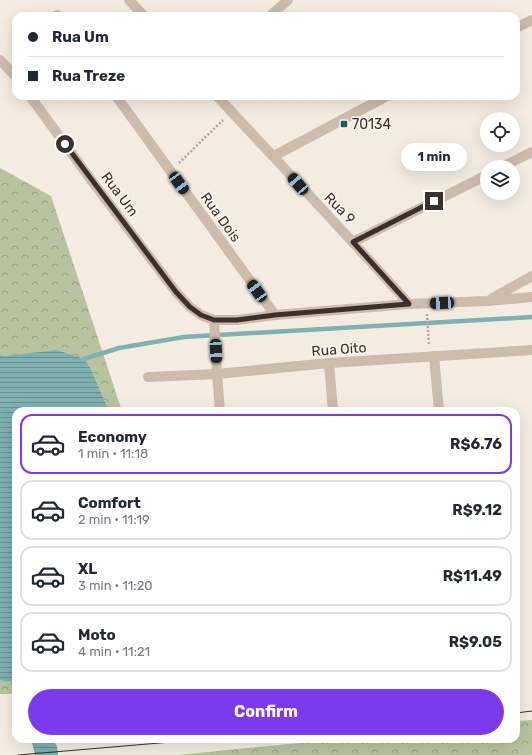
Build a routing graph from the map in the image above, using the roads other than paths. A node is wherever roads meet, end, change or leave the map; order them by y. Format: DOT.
graph roads {
  1 [pos="129,0"];
  2 [pos="288,0"];
  3 [pos="140,12"];
  4 [pos="274,12"];
  5 [pos="532,20"];
  6 [pos="520,26"];
  7 [pos="0,60"];
  8 [pos="12,74"];
  9 [pos="33,100"];
  10 [pos="119,100"];
  11 [pos="221,100"];
  12 [pos="379,100"];
  13 [pos="532,152"];
  14 [pos="274,156"];
  15 [pos="516,160"];
  16 [pos="480,178"];
  17 [pos="353,242"];
  18 [pos="532,276"];
  19 [pos="532,297"];
  20 [pos="487,301"];
  21 [pos="409,304"];
  22 [pos="275,315"];
  23 [pos="214,324"];
  24 [pos="532,350"];
  25 [pos="432,352"];
  26 [pos="329,363"];
  27 [pos="217,374"];
  28 [pos="148,377"];
  29 [pos="220,407"];
  30 [pos="333,407"];
  31 [pos="439,407"];
  1 -- 3 [label="street"];
  2 -- 4 [label="street"];
  5 -- 6 [label="street"];
  7 -- 8 [label="street"];
  9 -- 23 [label="street, Rua Um"];
  10 -- 22 [label="street, Rua Dois"];
  11 -- 14 [label="street, Rua 9"];
  12 -- 14 [label="street"];
  13 -- 15 [label="street"];
  14 -- 17 [label="street, Rua 9"];
  16 -- 17 [label="street"];
  17 -- 21 [label="street, Rua 9"];
  18 -- 20 [label="street"];
  19 -- 20 [label="street"];
  20 -- 21 [label="street"];
  21 -- 22 [label="street"];
  22 -- 23 [label="street"];
  23 -- 27 [label="street"];
  24 -- 25 [label="street, Rua Oito"];
  25 -- 26 [label="street, Rua Oito"];
  25 -- 31 [label="street"];
  26 -- 27 [label="street, Rua Oito"];
  26 -- 30 [label="street"];
  27 -- 28 [label="street, Rua Oito"];
  27 -- 29 [label="street"];
}
